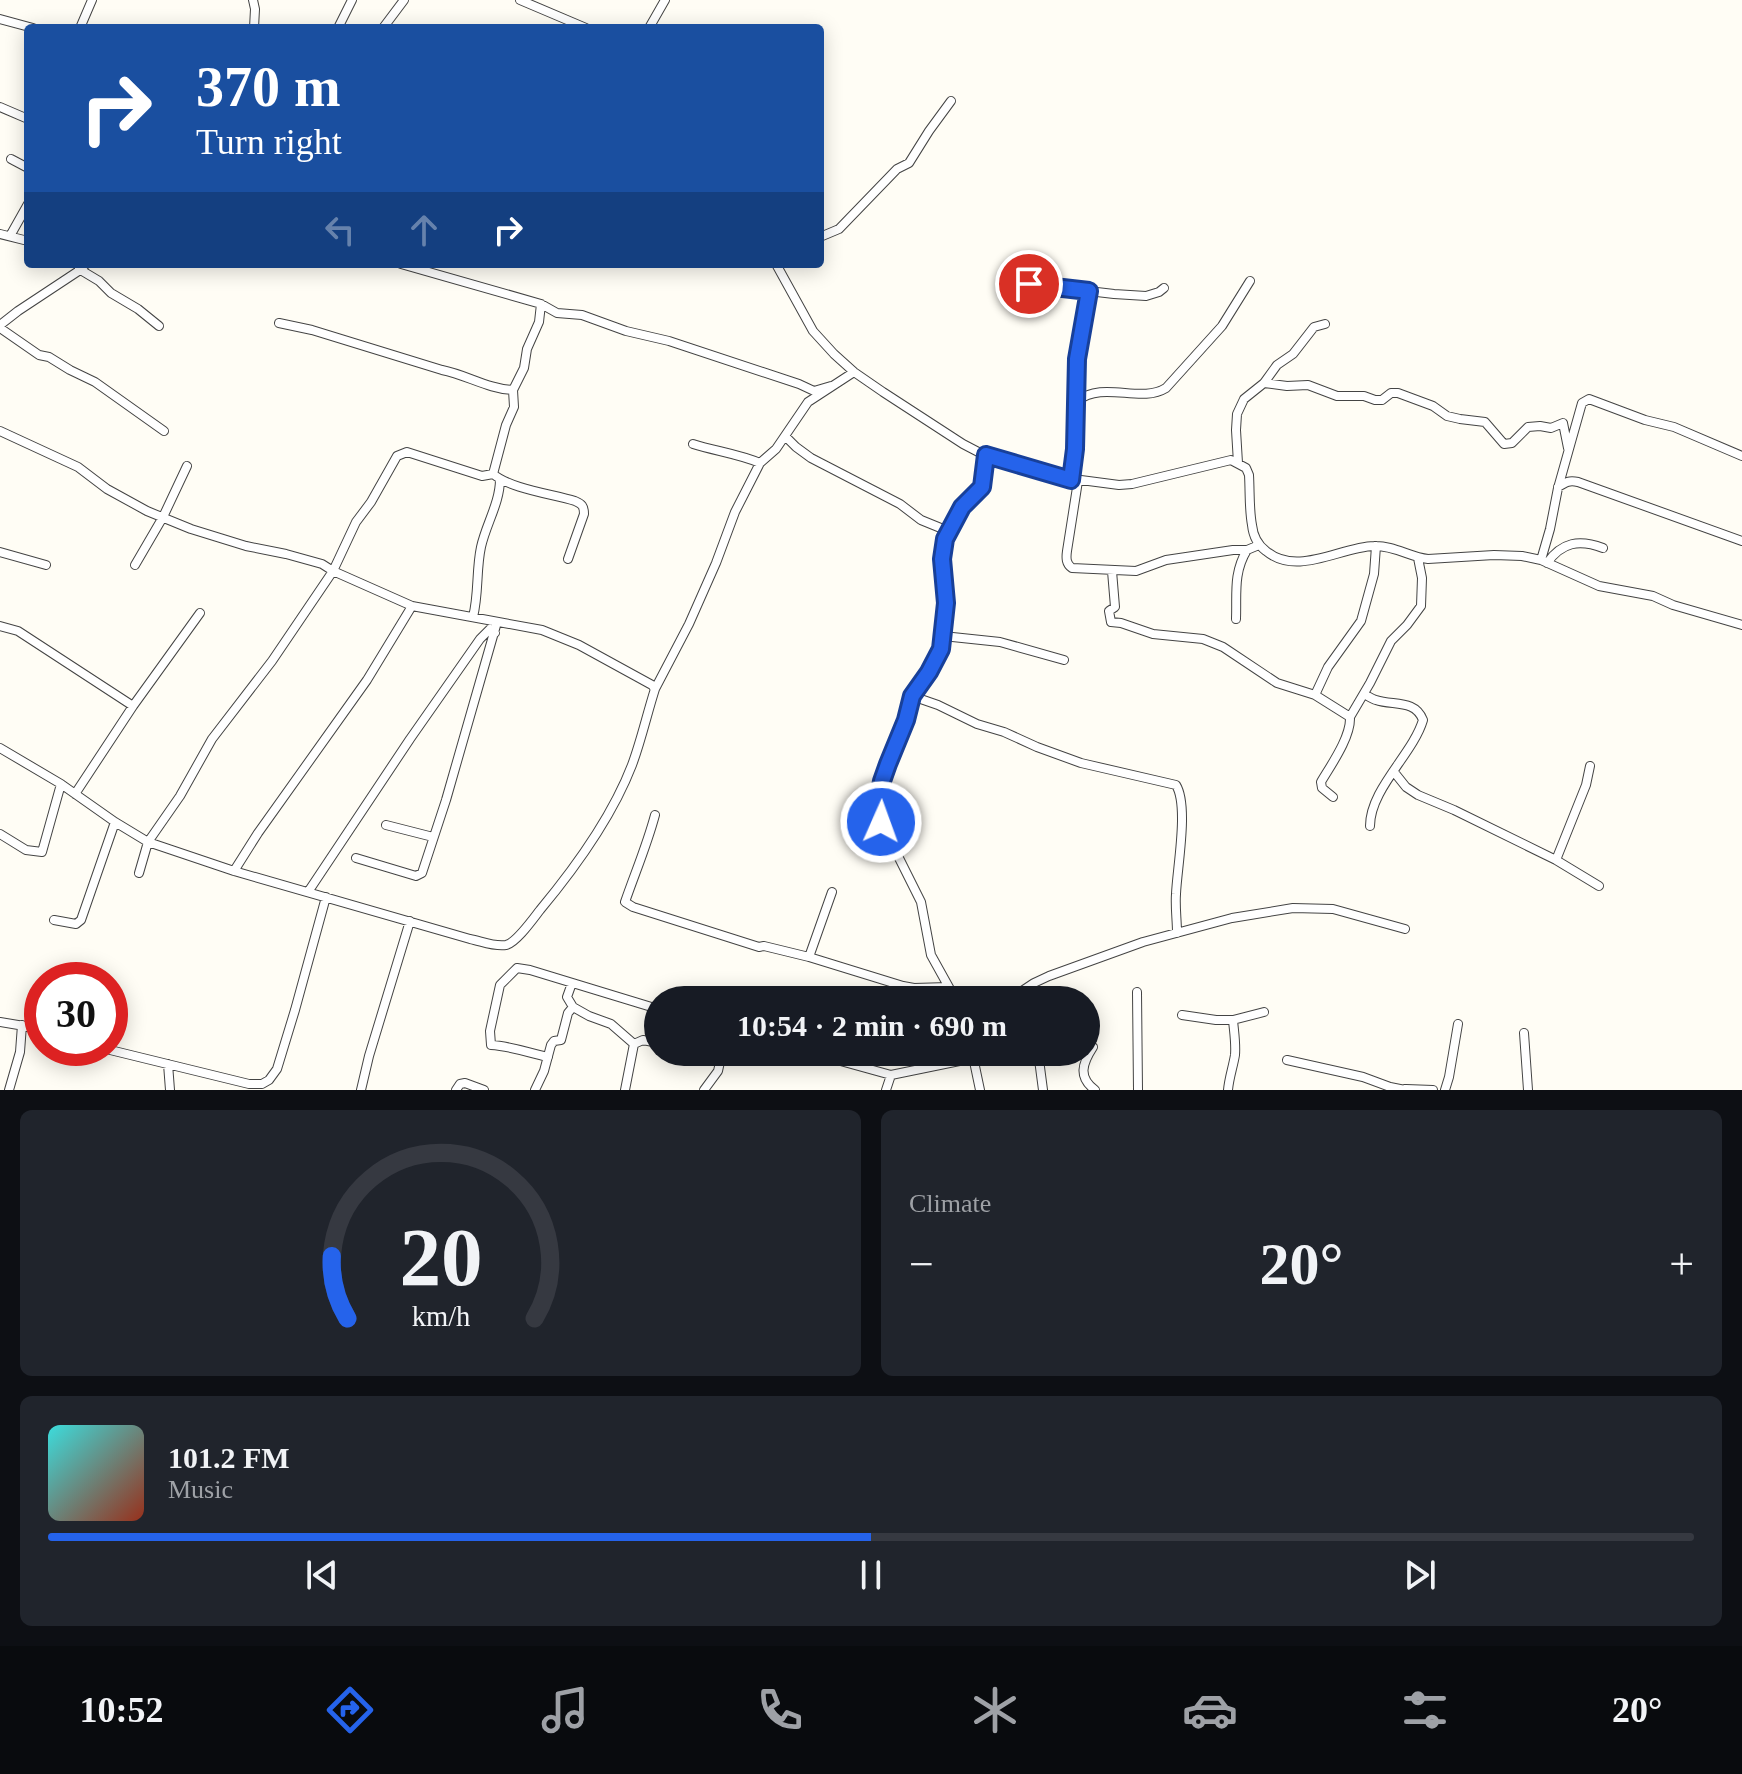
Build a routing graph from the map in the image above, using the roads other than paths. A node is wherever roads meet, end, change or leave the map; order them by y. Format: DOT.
graph roads {
  1 [pos="92,0"];
  2 [pos="253,0"];
  3 [pos="352,0"];
  4 [pos="404,0"];
  5 [pos="520,0"];
  6 [pos="665,0"];
  7 [pos="0,19"];
  8 [pos="82,24"];
  9 [pos="254,24"];
  10 [pos="340,24"];
  11 [pos="386,24"];
  12 [pos="577,24"];
  13 [pos="651,24"];
  14 [pos="24,26"];
  15 [pos="951,101"];
  16 [pos="0,107"];
  17 [pos="24,117"];
  18 [pos="11,159"];
  19 [pos="24,166"];
  20 [pos="24,211"];
  21 [pos="0,234"];
  22 [pos="824,235"];
  23 [pos="10,236"];
  24 [pos="24,240"];
  25 [pos="78,268"];
  26 [pos="83,268"];
  27 [pos="415,268"];
  28 [pos="778,268"];
  29 [pos="1250,281"];
  30 [pos="1029,284"];
  31 [pos="1164,288"];
  32 [pos="1089,291"];
  33 [pos="541,304"];
  34 [pos="279,323"];
  35 [pos="1325,324"];
  36 [pos="0,326"];
  37 [pos="159,326"];
  38 [pos="854,372"];
  39 [pos="1264,383"];
  40 [pos="831,386"];
  41 [pos="513,390"];
  42 [pos="1077,401"];
  43 [pos="164,431"];
  44 [pos="1,432"];
  45 [pos="785,436"];
  46 [pos="693,444"];
  47 [pos="1568,448"];
  48 [pos="986,455"];
  49 [pos="1742,456"];
  50 [pos="760,463"];
  51 [pos="1238,463"];
  52 [pos="187,466"];
  53 [pos="497,477"];
  54 [pos="1074,481"];
  55 [pos="1558,488"];
  56 [pos="163,517"];
  57 [pos="948,531"];
  58 [pos="1742,541"];
  59 [pos="1259,545"];
  60 [pos="1376,546"];
  61 [pos="1603,548"];
  62 [pos="1247,550"];
  63 [pos="0,552"];
  64 [pos="1418,558"];
  65 [pos="568,559"];
  66 [pos="1544,562"];
  67 [pos="46,565"];
  68 [pos="135,565"];
  69 [pos="333,571"];
  70 [pos="1112,571"];
  71 [pos="412,606"];
  72 [pos="200,613"];
  73 [pos="473,617"];
  74 [pos="1236,619"];
  75 [pos="497,622"];
  76 [pos="1742,625"];
  77 [pos="0,626"];
  78 [pos="495,633"];
  79 [pos="943,636"];
  80 [pos="1064,660"];
  81 [pos="655,689"];
  82 [pos="1364,694"];
  83 [pos="1315,695"];
  84 [pos="912,696"];
  85 [pos="133,706"];
  86 [pos="1350,717"];
  87 [pos="1,751"];
  88 [pos="1590,766"];
  89 [pos="1396,776"];
  90 [pos="61,784"];
  91 [pos="75,794"];
  92 [pos="1333,797"];
  93 [pos="655,815"];
  94 [pos="115,822"];
  95 [pos="386,825"];
  96 [pos="1370,826"];
  97 [pos="0,834"];
  98 [pos="433,837"];
  99 [pos="148,842"];
  100 [pos="356,858"];
  101 [pos="1556,860"];
  102 [pos="234,871"];
  103 [pos="139,873"];
  104 [pos="1599,886"];
  105 [pos="308,892"];
  106 [pos="832,892"];
  107 [pos="326,897"];
  108 [pos="54,920"];
  109 [pos="410,921"];
  110 [pos="1405,929"];
  111 [pos="1177,933"];
  112 [pos="809,957"];
  113 [pos="572,983"];
  114 [pos="903,986"];
  115 [pos="947,986"];
  116 [pos="1031,986"];
  117 [pos="1137,992"];
  118 [pos="644,1005"];
  119 [pos="573,1007"];
  120 [pos="1264,1012"];
  121 [pos="1182,1015"];
  122 [pos="1233,1020"];
  123 [pos="0,1022"];
  124 [pos="1458,1024"];
  125 [pos="22,1025"];
  126 [pos="1524,1033"];
  127 [pos="644,1040"];
  128 [pos="634,1044"];
  129 [pos="128,1054"];
  130 [pos="548,1057"];
  131 [pos="1287,1060"];
  132 [pos="168,1064"];
  133 [pos="719,1066"];
  134 [pos="859,1066"];
  135 [pos="928,1066"];
  136 [pos="975,1066"];
  137 [pos="1040,1066"];
  138 [pos="1084,1066"];
  139 [pos="891,1075"];
  140 [pos="1141,1089"];
  141 [pos="9,1090"];
  142 [pos="170,1090"];
  143 [pos="361,1090"];
  144 [pos="456,1090"];
  145 [pos="484,1090"];
  146 [pos="535,1090"];
  147 [pos="625,1090"];
  148 [pos="704,1090"];
  149 [pos="886,1090"];
  150 [pos="980,1090"];
  151 [pos="1043,1090"];
  152 [pos="1095,1090"];
  153 [pos="1228,1090"];
  154 [pos="1406,1090"];
  155 [pos="1433,1090"];
  156 [pos="1445,1090"];
  157 [pos="1528,1090"];
  1 -- 8 [label="street"];
  2 -- 9 [label="street"];
  3 -- 10 [label="street"];
  4 -- 11 [label="street"];
  5 -- 12 [label="street"];
  6 -- 13 [label="street"];
  7 -- 14 [label="street"];
  15 -- 22 [label="street"];
  16 -- 17 [label="street"];
  18 -- 19 [label="street"];
  20 -- 23 [label="street"];
  21 -- 23 [label="street"];
  23 -- 24 [label="street"];
  25 -- 36 [label="street"];
  26 -- 37 [label="street"];
  27 -- 33 [label="street"];
  28 -- 38 [label="street"];
  29 -- 42 [label="street"];
  30 -- 32 [label="street"];
  31 -- 32 [label="street"];
  32 -- 42 [label="street"];
  33 -- 40 [label="street"];
  33 -- 41 [label="street"];
  34 -- 41 [label="street"];
  35 -- 39 [label="street"];
  36 -- 43 [label="street"];
  38 -- 40 [label="street"];
  38 -- 48 [label="street"];
  39 -- 47 [label="street"];
  39 -- 51 [label="street"];
  40 -- 45 [label="street"];
  41 -- 53 [label="street"];
  42 -- 54 [label="street"];
  44 -- 56 [label="street"];
  45 -- 50 [label="street"];
  45 -- 57 [label="street"];
  46 -- 50 [label="street"];
  47 -- 49 [label="street"];
  47 -- 55 [label="street"];
  48 -- 54 [label="street"];
  48 -- 57 [label="street"];
  50 -- 81 [label="street"];
  51 -- 54 [label="street"];
  51 -- 59 [label="street"];
  52 -- 56 [label="street"];
  53 -- 65 [label="street"];
  53 -- 69 [label="street"];
  53 -- 73 [label="street"];
  54 -- 70 [label="street"];
  55 -- 58 [label="street"];
  55 -- 66 [label="street"];
  56 -- 68 [label="street"];
  56 -- 69 [label="street"];
  57 -- 79 [label="street"];
  59 -- 60 [label="street"];
  59 -- 62 [label="street"];
  60 -- 64 [label="street"];
  60 -- 83 [label="street"];
  61 -- 66 [label="street"];
  62 -- 70 [label="street"];
  62 -- 74 [label="street"];
  63 -- 67 [label="street"];
  64 -- 66 [label="street"];
  64 -- 82 [label="street"];
  66 -- 76 [label="street"];
  69 -- 71 [label="street"];
  69 -- 99 [label="street"];
  70 -- 83 [label="street"];
  71 -- 73 [label="street"];
  71 -- 102 [label="street"];
  72 -- 85 [label="street"];
  73 -- 75 [label="street"];
  75 -- 78 [label="street"];
  75 -- 81 [label="street"];
  77 -- 85 [label="street"];
  78 -- 98 [label="street"];
  78 -- 105 [label="street"];
  79 -- 80 [label="street"];
  79 -- 84 [label="street"];
  81 -- 109 [label="street"];
  82 -- 86 [label="street"];
  82 -- 89 [label="street"];
  83 -- 86 [label="street"];
  84 -- 111 [label="street"];
  84 -- 115 [label="street"];
  85 -- 91 [label="street"];
  86 -- 92 [label="street"];
  87 -- 90 [label="street"];
  88 -- 101 [label="street"];
  89 -- 96 [label="street"];
  89 -- 101 [label="street"];
  90 -- 91 [label="street"];
  90 -- 97 [label="street"];
  91 -- 94 [label="street"];
  93 -- 112 [label="street"];
  94 -- 99 [label="street"];
  94 -- 108 [label="street"];
  95 -- 98 [label="street"];
  98 -- 100 [label="street"];
  99 -- 102 [label="street"];
  99 -- 103 [label="street"];
  101 -- 104 [label="street"];
  102 -- 105 [label="street"];
  105 -- 107 [label="street"];
  106 -- 112 [label="street"];
  107 -- 109 [label="street"];
  107 -- 132 [label="street"];
  109 -- 143 [label="street"];
  110 -- 111 [label="street"];
  111 -- 116 [label="street"];
  112 -- 114 [label="street"];
  113 -- 118 [label="street"];
  113 -- 119 [label="street"];
  113 -- 130 [label="street"];
  117 -- 140 [label="street"];
  119 -- 128 [label="street"];
  119 -- 130 [label="street"];
  120 -- 122 [label="street"];
  121 -- 122 [label="street"];
  122 -- 153 [label="street"];
  123 -- 125 [label="street"];
  124 -- 156 [label="street"];
  125 -- 141 [label="street"];
  126 -- 157 [label="street"];
  127 -- 128 [label="street"];
  128 -- 147 [label="street"];
  129 -- 132 [label="street"];
  130 -- 146 [label="street"];
  131 -- 154 [label="street"];
  132 -- 142 [label="street"];
  133 -- 148 [label="street"];
  134 -- 139 [label="street"];
  135 -- 139 [label="street"];
  136 -- 150 [label="street"];
  137 -- 151 [label="street"];
  138 -- 152 [label="street"];
  139 -- 149 [label="street"];
  144 -- 145 [label="street"];
  154 -- 155 [label="street"];
}
